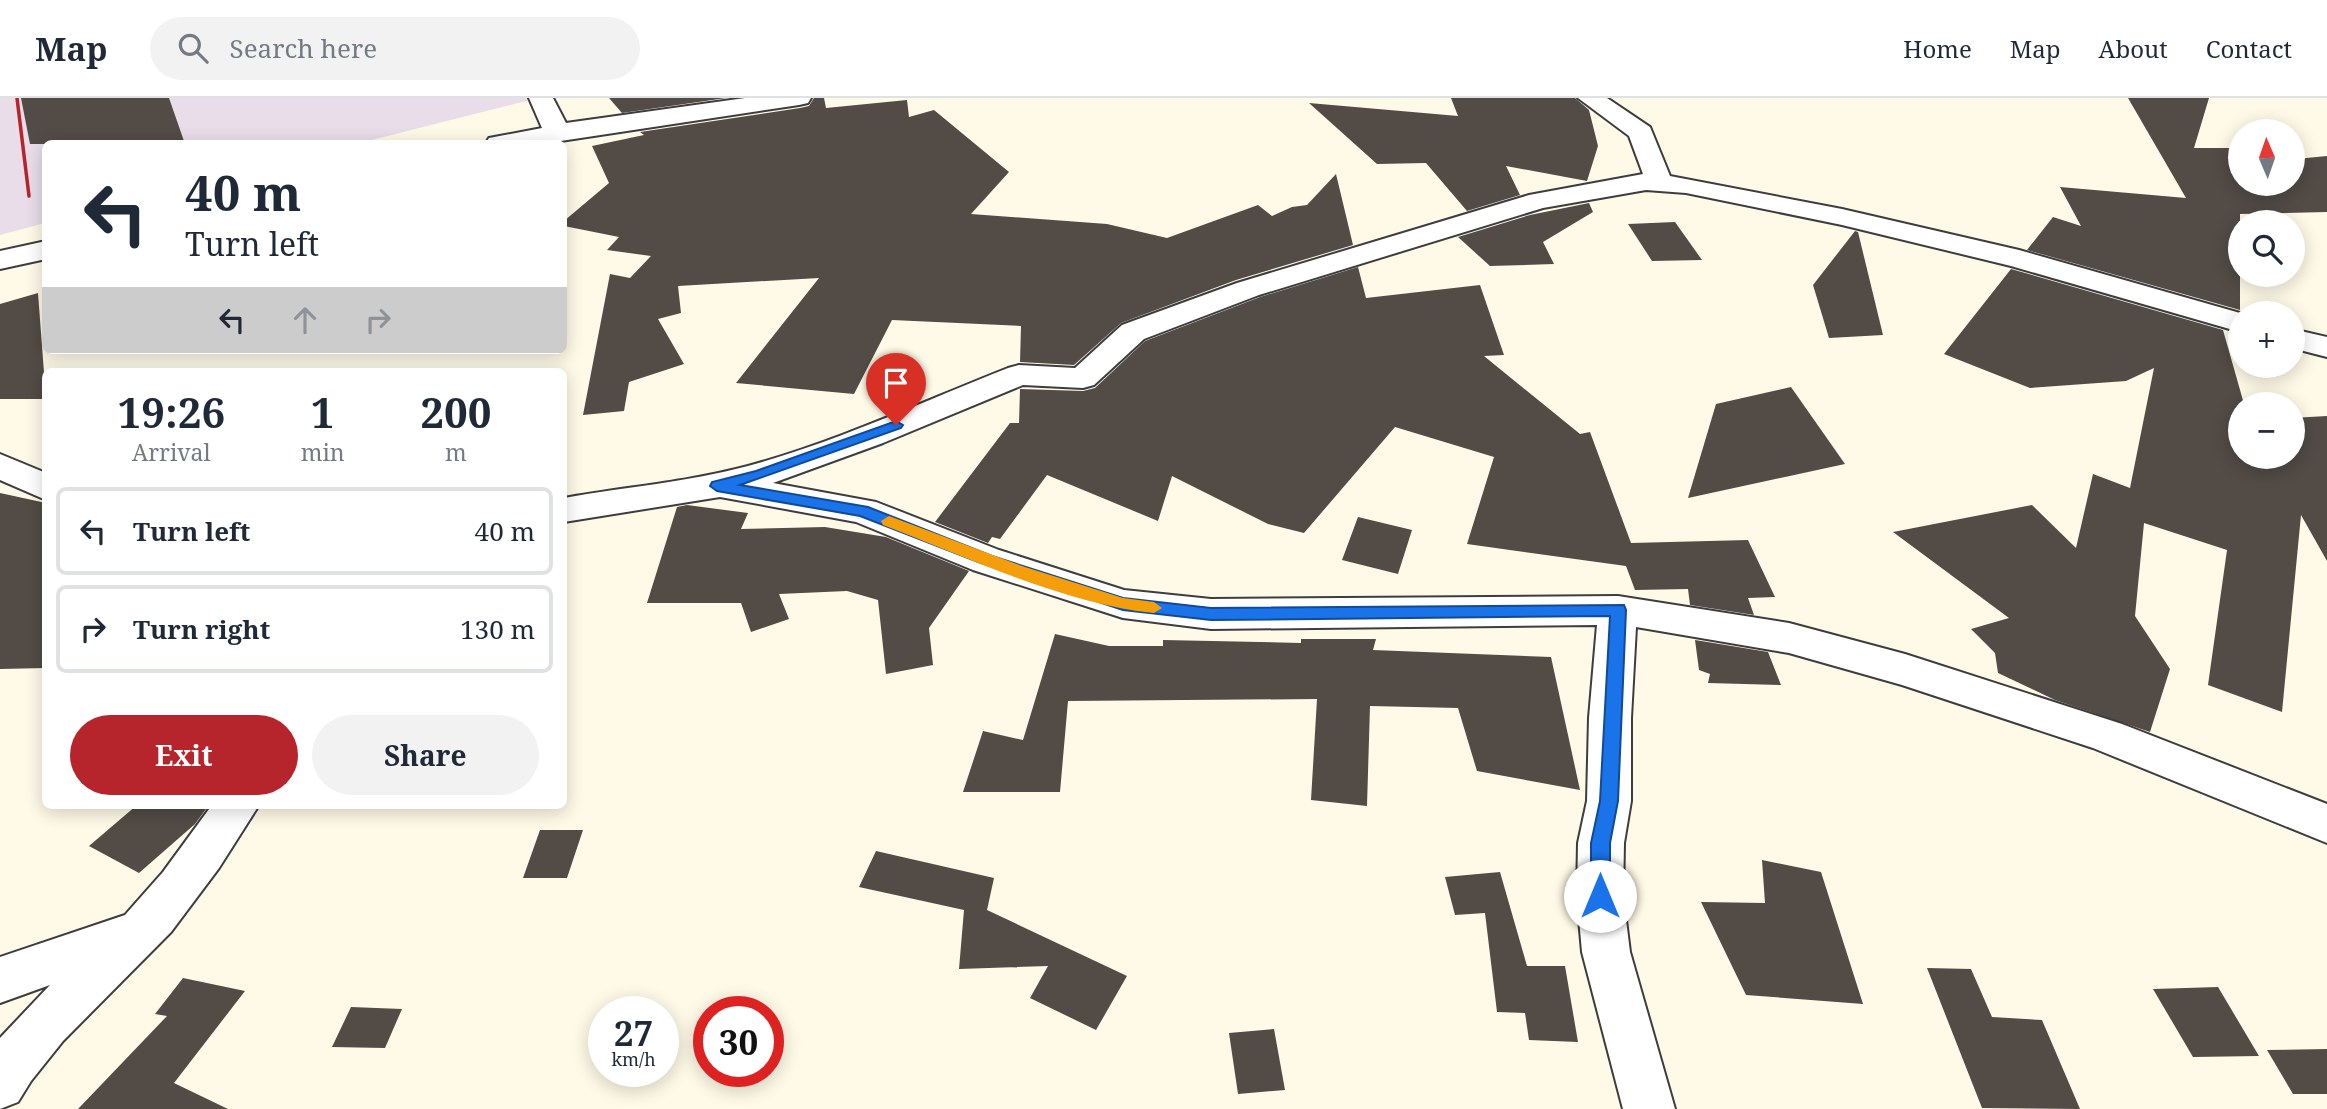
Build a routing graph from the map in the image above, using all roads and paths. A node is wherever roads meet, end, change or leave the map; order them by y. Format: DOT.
graph roads {
  1 [pos="541,98"];
  2 [pos="799,98"];
  3 [pos="1590,98"];
  4 [pos="557,132"];
  5 [pos="518,140"];
  6 [pos="1659,183"];
  7 [pos="42,251"];
  8 [pos="0,260"];
  9 [pos="2228,320"];
  10 [pos="2305,342"];
  11 [pos="2327,348"];
  12 [pos="0,466"];
  13 [pos="42,486"];
  14 [pos="717,486"];
  15 [pos="567,510"];
  16 [pos="1618,610"];
  17 [pos="234,809"];
  18 [pos="2327,824"];
  19 [pos="141,932"];
  20 [pos="0,979"];
  21 [pos="0,1084"];
  22 [pos="1649,1109"];
  1 -- 4 [label="street"];
  2 -- 4 [label="street"];
  3 -- 6 [label="street"];
  4 -- 5 [label="street"];
  6 -- 9 [label="street"];
  6 -- 14 [label="street"];
  7 -- 8 [label="street"];
  10 -- 11 [label="street"];
  12 -- 13 [label="street"];
  14 -- 15 [label="street"];
  14 -- 16 [label="street"];
  16 -- 18 [label="street"];
  16 -- 22 [label="street"];
  17 -- 19 [label="street"];
  19 -- 20 [label="street"];
  19 -- 21 [label="street"];
}
